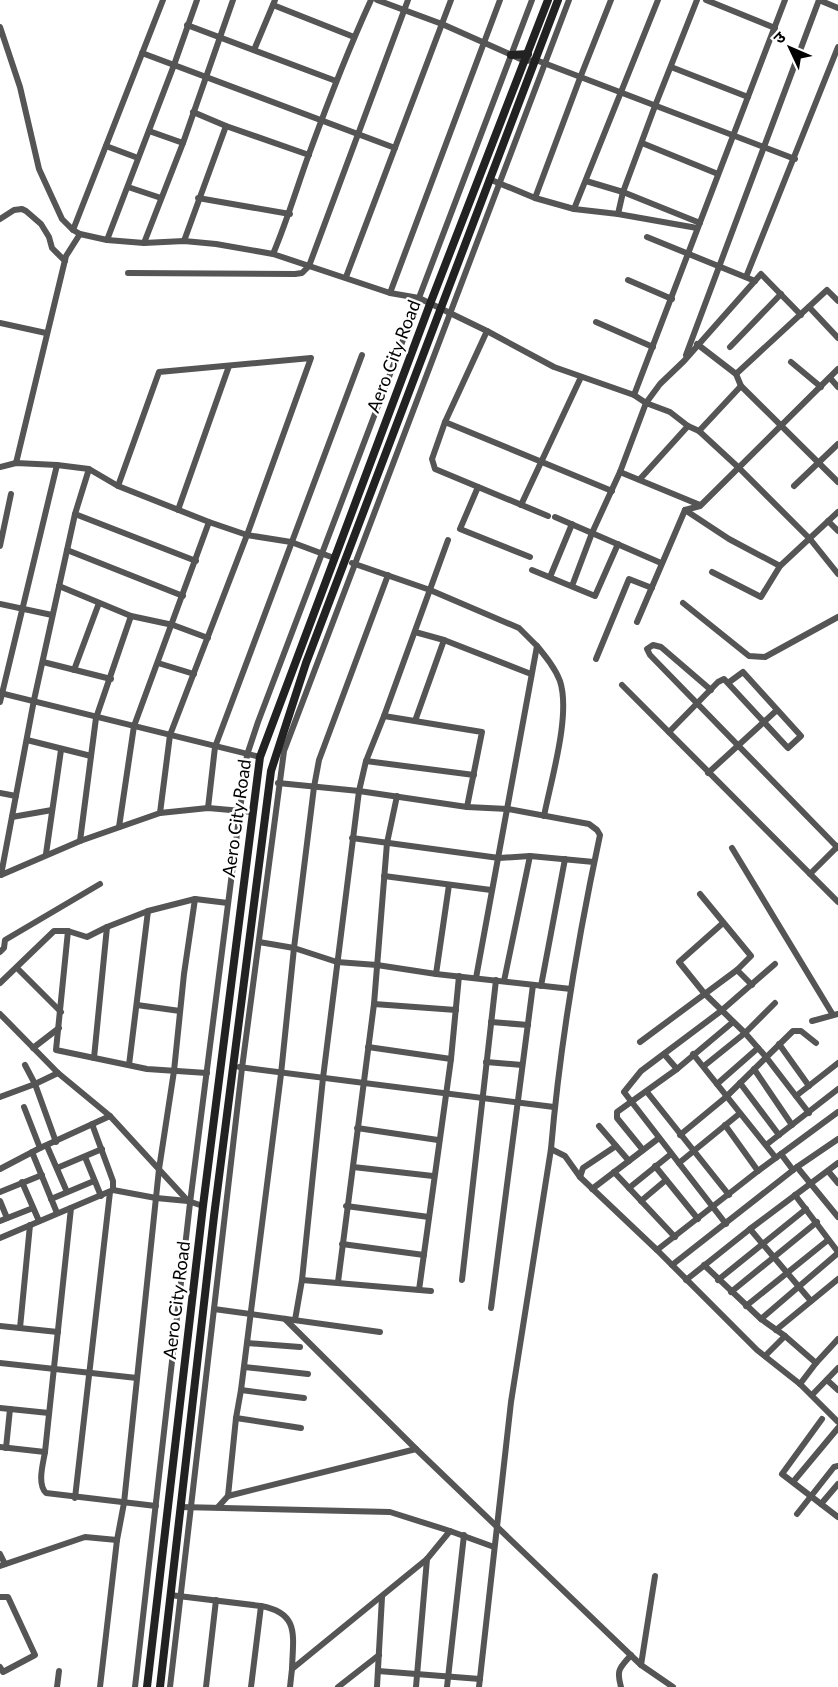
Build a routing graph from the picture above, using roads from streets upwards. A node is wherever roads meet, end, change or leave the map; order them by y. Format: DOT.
graph roads {
  1 [pos="163,0"];
  2 [pos="197,0"];
  3 [pos="233,0"];
  4 [pos="371,0"];
  5 [pos="377,0"];
  6 [pos="408,0"];
  7 [pos="451,0"];
  8 [pos="500,0"];
  9 [pos="532,0"];
  10 [pos="548,0"];
  11 [pos="558,0"];
  12 [pos="569,0"];
  13 [pos="612,0"];
  14 [pos="658,0"];
  15 [pos="697,0"];
  16 [pos="706,0"];
  17 [pos="785,0"];
  18 [pos="819,0"];
  19 [pos="274,2"];
  20 [pos="838,8"];
  21 [pos="404,10"];
  22 [pos="442,24"];
  23 [pos="188,25"];
  24 [pos="0,27"];
  25 [pos="775,28"];
  26 [pos="221,37"];
  27 [pos="354,37"];
  28 [pos="484,43"];
  29 [pos="838,47"];
  30 [pos="254,50"];
  31 [pos="142,53"];
  32 [pos="511,55"];
  33 [pos="526,57"];
  34 [pos="540,62"];
  35 [pos="174,65"];
  36 [pos="671,67"];
  37 [pos="206,76"];
  38 [pos="580,78"];
  39 [pos="336,81"];
  40 [pos="621,93"];
  41 [pos="748,97"];
  42 [pos="655,106"];
  43 [pos="193,112"];
  44 [pos="323,120"];
  45 [pos="226,126"];
  46 [pos="149,131"];
  47 [pos="357,134"];
  48 [pos="734,135"];
  49 [pos="183,143"];
  50 [pos="642,143"];
  51 [pos="106,146"];
  52 [pos="764,147"];
  53 [pos="395,148"];
  54 [pos="309,155"];
  55 [pos="138,158"];
  56 [pos="795,159"];
  57 [pos="718,174"];
  58 [pos="489,179"];
  59 [pos="586,181"];
  60 [pos="498,184"];
  61 [pos="128,187"];
  62 [pos="623,192"];
  63 [pos="161,198"];
  64 [pos="198,198"];
  65 [pos="535,198"];
  66 [pos="574,209"];
  67 [pos="290,214"];
  68 [pos="618,214"];
  69 [pos="0,219"];
  70 [pos="699,226"];
  71 [pos="73,230"];
  72 [pos="80,234"];
  73 [pos="647,237"];
  74 [pos="107,240"];
  75 [pos="184,242"];
  76 [pos="144,243"];
  77 [pos="273,254"];
  78 [pos="687,254"];
  79 [pos="66,259"];
  80 [pos="309,266"];
  81 [pos="718,267"];
  82 [pos="128,273"];
  83 [pos="346,277"];
  84 [pos="746,277"];
  85 [pos="628,280"];
  86 [pos="755,281"];
  87 [pos="390,293"];
  88 [pos="781,294"];
  89 [pos="419,298"];
  90 [pos="672,299"];
  91 [pos="838,301"];
  92 [pos="430,304"];
  93 [pos="809,307"];
  94 [pos="440,309"];
  95 [pos="451,314"];
  96 [pos="801,315"];
  97 [pos="596,322"];
  98 [pos="0,323"];
  99 [pos="487,331"];
  100 [pos="46,333"];
  101 [pos="838,338"];
  102 [pos="697,344"];
  103 [pos="653,347"];
  104 [pos="730,347"];
  105 [pos="362,355"];
  106 [pos="684,361"];
  107 [pos="791,362"];
  108 [pos="229,366"];
  109 [pos="838,369"];
  110 [pos="736,374"];
  111 [pos="581,377"];
  112 [pos="830,378"];
  113 [pos="741,386"];
  114 [pos="821,387"];
  115 [pos="838,387"];
  116 [pos="634,395"];
  117 [pos="646,403"];
  118 [pos="445,422"];
  119 [pos="688,426"];
  120 [pos="782,426"];
  121 [pos="699,431"];
  122 [pos="838,444"];
  123 [pos="819,462"];
  124 [pos="16,463"];
  125 [pos="540,463"];
  126 [pos="57,465"];
  127 [pos="0,467"];
  128 [pos="738,467"];
  129 [pos="89,470"];
  130 [pos="620,472"];
  131 [pos="640,479"];
  132 [pos="838,482"];
  133 [pos="118,486"];
  134 [pos="794,486"];
  135 [pos="478,487"];
  136 [pos="612,491"];
  137 [pos="10,494"];
  138 [pos="521,505"];
  139 [pos="700,506"];
  140 [pos="178,510"];
  141 [pos="685,510"];
  142 [pos="838,512"];
  143 [pos="75,514"];
  144 [pos="828,521"];
  145 [pos="209,522"];
  146 [pos="572,524"];
  147 [pos="838,531"];
  148 [pos="592,532"];
  149 [pos="247,536"];
  150 [pos="810,539"];
  151 [pos="448,540"];
  152 [pos="291,542"];
  153 [pos="618,544"];
  154 [pos="0,546"];
  155 [pos="67,550"];
  156 [pos="322,553"];
  157 [pos="530,557"];
  158 [pos="334,558"];
  159 [pos="196,561"];
  160 [pos="350,562"];
  161 [pos="661,563"];
  162 [pos="780,566"];
  163 [pos="532,570"];
  164 [pos="837,572"];
  165 [pos="712,573"];
  166 [pos="388,575"];
  167 [pos="550,577"];
  168 [pos="59,586"];
  169 [pos="572,586"];
  170 [pos="652,588"];
  171 [pos="430,590"];
  172 [pos="183,596"];
  173 [pos="99,603"];
  174 [pos="683,603"];
  175 [pos="0,604"];
  176 [pos="21,608"];
  177 [pos="52,615"];
  178 [pos="131,616"];
  179 [pos="838,617"];
  180 [pos="637,622"];
  181 [pos="173,625"];
  182 [pos="415,632"];
  183 [pos="208,638"];
  184 [pos="444,640"];
  185 [pos="537,646"];
  186 [pos="596,659"];
  187 [pos="43,662"];
  188 [pos="158,663"];
  189 [pos="74,670"];
  190 [pos="194,674"];
  191 [pos="531,674"];
  192 [pos="111,679"];
  193 [pos="728,683"];
  194 [pos="622,685"];
  195 [pos="711,690"];
  196 [pos="1,693"];
  197 [pos="34,700"];
  198 [pos="0,702"];
  199 [pos="697,704"];
  200 [pos="777,710"];
  201 [pos="384,716"];
  202 [pos="96,718"];
  203 [pos="415,721"];
  204 [pos="764,722"];
  205 [pos="134,726"];
  206 [pos="669,732"];
  207 [pos="170,735"];
  208 [pos="27,740"];
  209 [pos="737,744"];
  210 [pos="215,747"];
  211 [pos="61,750"];
  212 [pos="248,754"];
  213 [pos="91,756"];
  214 [pos="260,758"];
  215 [pos="366,761"];
  216 [pos="708,773"];
  217 [pos="474,775"];
  218 [pos="278,783"];
  219 [pos="314,787"];
  220 [pos="359,791"];
  221 [pos="0,793"];
  222 [pos="16,796"];
  223 [pos="397,796"];
  224 [pos="467,807"];
  225 [pos="208,808"];
  226 [pos="508,809"];
  227 [pos="52,810"];
  228 [pos="240,811"];
  229 [pos="254,812"];
  230 [pos="160,813"];
  231 [pos="544,816"];
  232 [pos="12,817"];
  233 [pos="119,827"];
  234 [pos="352,838"];
  235 [pos="80,841"];
  236 [pos="387,843"];
  237 [pos="838,847"];
  238 [pos="732,848"];
  239 [pos="46,854"];
  240 [pos="530,856"];
  241 [pos="499,858"];
  242 [pos="565,859"];
  243 [pos="594,862"];
  244 [pos="810,874"];
  245 [pos="0,875"];
  246 [pos="384,876"];
  247 [pos="100,884"];
  248 [pos="449,885"];
  249 [pos="491,890"];
  250 [pos="700,894"];
  251 [pos="195,899"];
  252 [pos="838,902"];
  253 [pos="228,903"];
  254 [pos="148,911"];
  255 [pos="723,923"];
  256 [pos="107,927"];
  257 [pos="68,931"];
  258 [pos="237,938"];
  259 [pos="249,940"];
  260 [pos="258,942"];
  261 [pos="294,948"];
  262 [pos="0,952"];
  263 [pos="337,962"];
  264 [pos="775,964"];
  265 [pos="377,965"];
  266 [pos="16,968"];
  267 [pos="737,970"];
  268 [pos="436,975"];
  269 [pos="459,976"];
  270 [pos="476,978"];
  271 [pos="496,980"];
  272 [pos="504,981"];
  273 [pos="0,983"];
  274 [pos="533,985"];
  275 [pos="752,985"];
  276 [pos="541,986"];
  277 [pos="571,989"];
  278 [pos="704,993"];
  279 [pos="775,1003"];
  280 [pos="374,1004"];
  281 [pos="136,1005"];
  282 [pos="456,1010"];
  283 [pos="180,1011"];
  284 [pos="721,1011"];
  285 [pos="61,1012"];
  286 [pos="0,1014"];
  287 [pos="837,1014"];
  288 [pos="812,1021"];
  289 [pos="491,1022"];
  290 [pos="733,1022"];
  291 [pos="528,1025"];
  292 [pos="59,1027"];
  293 [pos="745,1033"];
  294 [pos="640,1042"];
  295 [pos="816,1043"];
  296 [pos="779,1044"];
  297 [pos="368,1047"];
  298 [pos="33,1048"];
  299 [pos="758,1048"];
  300 [pos="664,1054"];
  301 [pos="693,1054"];
  302 [pos="766,1057"];
  303 [pos="93,1058"];
  304 [pos="451,1059"];
  305 [pos="486,1062"];
  306 [pos="838,1063"];
  307 [pos="25,1065"];
  308 [pos="129,1065"];
  309 [pos="233,1065"];
  310 [pos="522,1065"];
  311 [pos="704,1066"];
  312 [pos="242,1068"];
  313 [pos="677,1069"];
  314 [pos="753,1069"];
  315 [pos="174,1071"];
  316 [pos="58,1073"];
  317 [pos="207,1073"];
  318 [pos="281,1074"];
  319 [pos="323,1078"];
  320 [pos="363,1083"];
  321 [pos="740,1083"];
  322 [pos="35,1084"];
  323 [pos="717,1084"];
  324 [pos="809,1086"];
  325 [pos="838,1089"];
  326 [pos="647,1092"];
  327 [pos="445,1094"];
  328 [pos="796,1096"];
  329 [pos="0,1097"];
  330 [pos="483,1097"];
  331 [pos="726,1097"];
  332 [pos="518,1102"];
  333 [pos="631,1103"];
  334 [pos="24,1107"];
  335 [pos="554,1107"];
  336 [pos="838,1112"];
  337 [pos="809,1113"];
  338 [pos="739,1114"];
  339 [pos="110,1116"];
  340 [pos="92,1124"];
  341 [pos="725,1125"];
  342 [pos="792,1125"];
  343 [pos="599,1126"];
  344 [pos="357,1128"];
  345 [pos="680,1135"];
  346 [pos="779,1135"];
  347 [pos="659,1138"];
  348 [pos="838,1139"];
  349 [pos="438,1140"];
  350 [pos="56,1142"];
  351 [pos="766,1145"];
  352 [pos="47,1146"];
  353 [pos="616,1146"];
  354 [pos="40,1148"];
  355 [pos="102,1149"];
  356 [pos="551,1149"];
  357 [pos="643,1150"];
  358 [pos="693,1150"];
  359 [pos="32,1152"];
  360 [pos="671,1154"];
  361 [pos="778,1156"];
  362 [pos="85,1157"];
  363 [pos="629,1161"];
  364 [pos="679,1163"];
  365 [pos="838,1164"];
  366 [pos="656,1166"];
  367 [pos="353,1167"];
  368 [pos="57,1168"];
  369 [pos="795,1168"];
  370 [pos="0,1169"];
  371 [pos="159,1169"];
  372 [pos="758,1171"];
  373 [pos="614,1172"];
  374 [pos="828,1172"];
  375 [pos="42,1175"];
  376 [pos="433,1176"];
  377 [pos="580,1177"];
  378 [pos="666,1180"];
  379 [pos="94,1181"];
  380 [pos="22,1182"];
  381 [pos="838,1183"];
  382 [pos="810,1184"];
  383 [pos="629,1188"];
  384 [pos="592,1189"];
  385 [pos="112,1191"];
  386 [pos="0,1192"];
  387 [pos="67,1192"];
  388 [pos="795,1194"];
  389 [pos="729,1195"];
  390 [pos="101,1196"];
  391 [pos="156,1198"];
  392 [pos="51,1199"];
  393 [pos="0,1201"];
  394 [pos="189,1202"];
  395 [pos="641,1202"];
  396 [pos="203,1206"];
  397 [pos="346,1206"];
  398 [pos="33,1208"];
  399 [pos="71,1208"];
  400 [pos="713,1208"];
  401 [pos="806,1209"];
  402 [pos="57,1214"];
  403 [pos="429,1217"];
  404 [pos="838,1217"];
  405 [pos="8,1218"];
  406 [pos="698,1219"];
  407 [pos="0,1221"];
  408 [pos="39,1221"];
  409 [pos="817,1222"];
  410 [pos="726,1224"];
  411 [pos="30,1225"];
  412 [pos="750,1229"];
  413 [pos="675,1237"];
  414 [pos="0,1238"];
  415 [pos="828,1240"];
  416 [pos="342,1244"];
  417 [pos="763,1244"];
  418 [pos="657,1250"];
  419 [pos="838,1253"];
  420 [pos="424,1255"];
  421 [pos="773,1257"];
  422 [pos="704,1264"];
  423 [pos="672,1265"];
  424 [pos="787,1273"];
  425 [pos="838,1279"];
  426 [pos="302,1280"];
  427 [pos="462,1280"];
  428 [pos="686,1280"];
  429 [pos="718,1280"];
  430 [pos="338,1282"];
  431 [pos="799,1286"];
  432 [pos="419,1290"];
  433 [pos="431,1291"];
  434 [pos="731,1292"];
  435 [pos="811,1301"];
  436 [pos="746,1306"];
  437 [pos="491,1308"];
  438 [pos="214,1309"];
  439 [pos="250,1313"];
  440 [pos="285,1319"];
  441 [pos="760,1319"];
  442 [pos="295,1320"];
  443 [pos="0,1326"];
  444 [pos="20,1328"];
  445 [pos="776,1330"];
  446 [pos="58,1332"];
  447 [pos="380,1332"];
  448 [pos="785,1335"];
  449 [pos="838,1340"];
  450 [pos="246,1343"];
  451 [pos="300,1347"];
  452 [pos="765,1356"];
  453 [pos="0,1363"];
  454 [pos="816,1363"];
  455 [pos="244,1367"];
  456 [pos="838,1368"];
  457 [pos="53,1370"];
  458 [pos="91,1374"];
  459 [pos="308,1374"];
  460 [pos="137,1378"];
  461 [pos="827,1380"];
  462 [pos="800,1384"];
  463 [pos="241,1390"];
  464 [pos="838,1390"];
  465 [pos="812,1395"];
  466 [pos="304,1398"];
  467 [pos="0,1408"];
  468 [pos="10,1409"];
  469 [pos="49,1413"];
  470 [pos="236,1418"];
  471 [pos="822,1419"];
  472 [pos="838,1422"];
  473 [pos="301,1428"];
  474 [pos="838,1428"];
  475 [pos="3,1448"];
  476 [pos="416,1449"];
  477 [pos="45,1452"];
  478 [pos="838,1466"];
  479 [pos="793,1482"];
  480 [pos="838,1484"];
  481 [pos="228,1496"];
  482 [pos="810,1497"];
  483 [pos="75,1498"];
  484 [pos="124,1503"];
  485 [pos="821,1504"];
  486 [pos="156,1506"];
  487 [pos="838,1506"];
  488 [pos="180,1507"];
  489 [pos="191,1507"];
  490 [pos="218,1507"];
  491 [pos="797,1514"];
  492 [pos="836,1515"];
  493 [pos="496,1526"];
  494 [pos="450,1531"];
  495 [pos="464,1535"];
  496 [pos="117,1540"];
  497 [pos="494,1547"];
  498 [pos="0,1554"];
  499 [pos="427,1559"];
  500 [pos="2,1565"];
  501 [pos="655,1576"];
  502 [pos="175,1596"];
  503 [pos="0,1597"];
  504 [pos="382,1598"];
  505 [pos="216,1600"];
  506 [pos="261,1606"];
  507 [pos="379,1655"];
  508 [pos="631,1655"];
  509 [pos="641,1665"];
  510 [pos="0,1667"];
  511 [pos="291,1669"];
  512 [pos="59,1671"];
  513 [pos="378,1671"];
  514 [pos="418,1674"];
  515 [pos="448,1676"];
  516 [pos="480,1679"];
  517 [pos="57,1687"];
  518 [pos="100,1687"];
  519 [pos="135,1687"];
  520 [pos="147,1687"];
  521 [pos="160,1687"];
  522 [pos="170,1687"];
  523 [pos="206,1687"];
  524 [pos="251,1687"];
  525 [pos="290,1687"];
  526 [pos="338,1687"];
  527 [pos="377,1687"];
  528 [pos="416,1687"];
  529 [pos="447,1687"];
  530 [pos="479,1687"];
  531 [pos="621,1687"];
  532 [pos="673,1687"];
  1 -- 31 [label="street"];
  2 -- 23 [label="street"];
  3 -- 26 [label="street"];
  4 -- 27 [label="street"];
  5 -- 21 [label="street"];
  6 -- 21 [label="street"];
  7 -- 22 [label="street"];
  8 -- 28 [label="street"];
  9 -- 32 [label="street"];
  10 -- 33 [label="street, Aero City Road"];
  11 -- 34 [label="street, Aero City Road"];
  12 -- 34 [label="street"];
  13 -- 38 [label="street"];
  14 -- 40 [label="street"];
  15 -- 36 [label="street"];
  16 -- 25 [label="street"];
  17 -- 25 [label="street"];
  18 -- 20 [label="street"];
  18 -- 52 [label="street"];
  19 -- 27 [label="street"];
  19 -- 30 [label="street"];
  21 -- 22 [label="street"];
  21 -- 47 [label="street"];
  22 -- 28 [label="street"];
  22 -- 53 [label="street"];
  23 -- 26 [label="street"];
  23 -- 35 [label="street"];
  24 -- 71 [label="street"];
  25 -- 41 [label="street"];
  26 -- 30 [label="street"];
  26 -- 37 [label="street"];
  27 -- 39 [label="street"];
  28 -- 32 [label="street"];
  28 -- 87 [label="street"];
  29 -- 56 [label="street"];
  30 -- 39 [label="street"];
  31 -- 35 [label="street"];
  31 -- 51 [label="street"];
  32 -- 33 [label="street"];
  32 -- 89 [label="street"];
  33 -- 34 [label="street"];
  33 -- 92 [label="street, Aero City Road"];
  34 -- 38 [label="street"];
  34 -- 58 [label="street, Aero City Road"];
  34 -- 60 [label="street"];
  35 -- 37 [label="street"];
  35 -- 46 [label="street"];
  36 -- 41 [label="street"];
  36 -- 42 [label="street"];
  37 -- 43 [label="street"];
  37 -- 44 [label="street"];
  38 -- 40 [label="street"];
  38 -- 65 [label="street"];
  39 -- 44 [label="street"];
  40 -- 42 [label="street"];
  40 -- 59 [label="street"];
  41 -- 48 [label="street"];
  42 -- 48 [label="street"];
  42 -- 50 [label="street"];
  43 -- 45 [label="street"];
  43 -- 49 [label="street"];
  44 -- 47 [label="street"];
  44 -- 54 [label="street"];
  45 -- 54 [label="street"];
  45 -- 64 [label="street"];
  46 -- 49 [label="street"];
  46 -- 55 [label="street"];
  47 -- 53 [label="street"];
  47 -- 80 [label="street"];
  48 -- 52 [label="street"];
  48 -- 57 [label="street"];
  49 -- 63 [label="street"];
  50 -- 57 [label="street"];
  50 -- 62 [label="street"];
  51 -- 55 [label="street"];
  51 -- 71 [label="street"];
  52 -- 56 [label="street"];
  52 -- 81 [label="street"];
  53 -- 83 [label="street"];
  54 -- 67 [label="street"];
  55 -- 61 [label="street"];
  56 -- 84 [label="street"];
  57 -- 70 [label="street"];
  58 -- 60 [label="street"];
  58 -- 94 [label="street, Aero City Road"];
  59 -- 62 [label="street"];
  59 -- 66 [label="street"];
  60 -- 65 [label="street"];
  60 -- 95 [label="street"];
  61 -- 63 [label="street"];
  61 -- 74 [label="street"];
  62 -- 68 [label="street"];
  62 -- 70 [label="street"];
  63 -- 76 [label="street"];
  64 -- 67 [label="street"];
  64 -- 75 [label="street"];
  65 -- 66 [label="street"];
  66 -- 68 [label="street"];
  67 -- 77 [label="street"];
  68 -- 70 [label="street"];
  69 -- 79 [label="street"];
  70 -- 78 [label="street"];
  71 -- 72 [label="street"];
  72 -- 74 [label="street"];
  72 -- 79 [label="street"];
  73 -- 78 [label="street"];
  74 -- 76 [label="street"];
  75 -- 76 [label="street"];
  75 -- 77 [label="street"];
  77 -- 80 [label="street"];
  78 -- 81 [label="street"];
  78 -- 90 [label="street"];
  79 -- 100 [label="street"];
  80 -- 82 [label="street"];
  80 -- 83 [label="street"];
  81 -- 84 [label="street"];
  81 -- 106 [label="street"];
  83 -- 87 [label="street"];
  84 -- 86 [label="street"];
  85 -- 90 [label="street"];
  86 -- 88 [label="street"];
  86 -- 102 [label="street"];
  87 -- 89 [label="street"];
  88 -- 96 [label="street"];
  88 -- 104 [label="street"];
  89 -- 92 [label="street"];
  89 -- 156 [label="street"];
  90 -- 103 [label="street"];
  91 -- 93 [label="street"];
  92 -- 94 [label="street"];
  92 -- 158 [label="street, Aero City Road"];
  93 -- 96 [label="street"];
  93 -- 101 [label="street"];
  94 -- 95 [label="street"];
  94 -- 160 [label="street, Aero City Road"];
  95 -- 99 [label="street"];
  95 -- 160 [label="street"];
  96 -- 110 [label="street"];
  97 -- 103 [label="street"];
  98 -- 100 [label="street"];
  99 -- 111 [label="street"];
  99 -- 118 [label="street"];
  100 -- 124 [label="street"];
  102 -- 106 [label="street"];
  102 -- 110 [label="street"];
  103 -- 116 [label="street"];
  105 -- 152 [label="street"];
  106 -- 117 [label="street"];
  107 -- 114 [label="street"];
  108 -- 133 [label="street"];
  108 -- 140 [label="street"];
  108 -- 149 [label="street"];
  109 -- 112 [label="street"];
  110 -- 113 [label="street"];
  111 -- 116 [label="street"];
  111 -- 125 [label="street"];
  112 -- 114 [label="street"];
  112 -- 115 [label="street"];
  113 -- 120 [label="street"];
  113 -- 121 [label="street"];
  114 -- 120 [label="street"];
  116 -- 117 [label="street"];
  117 -- 119 [label="street"];
  117 -- 130 [label="street"];
  118 -- 125 [label="street"];
  118 -- 135 [label="street"];
  119 -- 121 [label="street"];
  119 -- 131 [label="street"];
  120 -- 123 [label="street"];
  120 -- 128 [label="street"];
  121 -- 128 [label="street"];
  122 -- 123 [label="street"];
  123 -- 132 [label="street"];
  123 -- 134 [label="street"];
  124 -- 126 [label="street"];
  124 -- 127 [label="street"];
  125 -- 136 [label="street"];
  125 -- 138 [label="street"];
  126 -- 129 [label="street"];
  126 -- 176 [label="street"];
  128 -- 139 [label="street"];
  128 -- 150 [label="street"];
  129 -- 133 [label="street"];
  129 -- 143 [label="street"];
  130 -- 131 [label="street"];
  130 -- 136 [label="street"];
  131 -- 139 [label="street"];
  133 -- 140 [label="street"];
  135 -- 138 [label="street"];
  135 -- 157 [label="street"];
  136 -- 148 [label="street"];
  137 -- 154 [label="street"];
  138 -- 146 [label="street"];
  139 -- 141 [label="street"];
  140 -- 145 [label="street"];
  141 -- 161 [label="street"];
  141 -- 162 [label="street"];
  142 -- 144 [label="street"];
  143 -- 155 [label="street"];
  143 -- 159 [label="street"];
  144 -- 147 [label="street"];
  144 -- 150 [label="street"];
  145 -- 149 [label="street"];
  145 -- 159 [label="street"];
  146 -- 148 [label="street"];
  146 -- 167 [label="street"];
  148 -- 153 [label="street"];
  148 -- 169 [label="street"];
  149 -- 152 [label="street"];
  149 -- 183 [label="street"];
  150 -- 162 [label="street"];
  150 -- 164 [label="street"];
  151 -- 171 [label="street"];
  152 -- 156 [label="street"];
  152 -- 210 [label="street"];
  153 -- 161 [label="street"];
  153 -- 169 [label="street"];
  155 -- 168 [label="street"];
  155 -- 172 [label="street"];
  156 -- 158 [label="street"];
  156 -- 212 [label="street"];
  158 -- 214 [label="street, Aero City Road"];
  159 -- 172 [label="street"];
  160 -- 166 [label="street"];
  160 -- 218 [label="street"];
  160 -- 259 [label="street, Aero City Road"];
  161 -- 170 [label="street"];
  162 -- 165 [label="street"];
  163 -- 167 [label="street"];
  166 -- 171 [label="street"];
  166 -- 219 [label="street"];
  167 -- 169 [label="street"];
  168 -- 173 [label="street"];
  168 -- 177 [label="street"];
  170 -- 180 [label="street"];
  170 -- 186 [label="street"];
  171 -- 182 [label="street"];
  171 -- 185 [label="street"];
  172 -- 181 [label="street"];
  173 -- 178 [label="street"];
  173 -- 189 [label="street"];
  174 -- 179 [label="street"];
  175 -- 176 [label="street"];
  176 -- 177 [label="street"];
  176 -- 196 [label="street"];
  177 -- 187 [label="street"];
  178 -- 181 [label="street"];
  178 -- 192 [label="street"];
  181 -- 183 [label="street"];
  181 -- 188 [label="street"];
  182 -- 184 [label="street"];
  182 -- 201 [label="street"];
  183 -- 190 [label="street"];
  184 -- 191 [label="street"];
  184 -- 203 [label="street"];
  185 -- 191 [label="street"];
  185 -- 231 [label="street"];
  187 -- 189 [label="street"];
  187 -- 197 [label="street"];
  188 -- 190 [label="street"];
  188 -- 205 [label="street"];
  189 -- 192 [label="street"];
  190 -- 207 [label="street"];
  191 -- 226 [label="street"];
  192 -- 202 [label="street"];
  193 -- 195 [label="street"];
  193 -- 200 [label="street"];
  193 -- 204 [label="street"];
  194 -- 206 [label="street"];
  195 -- 199 [label="street"];
  195 -- 199 [label="street"];
  196 -- 197 [label="street"];
  196 -- 198 [label="street"];
  197 -- 202 [label="street"];
  197 -- 208 [label="street"];
  199 -- 206 [label="street"];
  199 -- 209 [label="street"];
  200 -- 204 [label="street"];
  200 -- 204 [label="street"];
  201 -- 203 [label="street"];
  201 -- 215 [label="street"];
  202 -- 205 [label="street"];
  202 -- 213 [label="street"];
  203 -- 217 [label="street"];
  204 -- 209 [label="street"];
  205 -- 207 [label="street"];
  205 -- 233 [label="street"];
  206 -- 216 [label="street"];
  207 -- 210 [label="street"];
  207 -- 230 [label="street"];
  208 -- 211 [label="street"];
  208 -- 222 [label="street"];
  209 -- 216 [label="street"];
  209 -- 237 [label="street"];
  210 -- 212 [label="street"];
  210 -- 225 [label="street"];
  211 -- 213 [label="street"];
  211 -- 227 [label="street"];
  212 -- 214 [label="street"];
  212 -- 228 [label="street"];
  213 -- 235 [label="street"];
  214 -- 229 [label="street, Aero City Road"];
  215 -- 217 [label="street"];
  215 -- 220 [label="street"];
  216 -- 244 [label="street"];
  217 -- 224 [label="street"];
  218 -- 219 [label="street"];
  218 -- 260 [label="street"];
  219 -- 220 [label="street"];
  219 -- 261 [label="street"];
  220 -- 223 [label="street"];
  220 -- 234 [label="street"];
  221 -- 222 [label="street"];
  222 -- 232 [label="street"];
  223 -- 224 [label="street"];
  223 -- 236 [label="street"];
  224 -- 226 [label="street"];
  225 -- 228 [label="street"];
  225 -- 230 [label="street"];
  226 -- 231 [label="street"];
  226 -- 241 [label="street"];
  227 -- 232 [label="street"];
  227 -- 239 [label="street"];
  228 -- 229 [label="street"];
  228 -- 253 [label="street"];
  229 -- 258 [label="street, Aero City Road"];
  230 -- 233 [label="street"];
  231 -- 243 [label="street"];
  232 -- 245 [label="street"];
  233 -- 235 [label="street"];
  234 -- 236 [label="street"];
  234 -- 263 [label="street"];
  235 -- 239 [label="street"];
  236 -- 241 [label="street"];
  236 -- 246 [label="street"];
  237 -- 244 [label="street"];
  238 -- 287 [label="street"];
  239 -- 245 [label="street"];
  240 -- 241 [label="street"];
  240 -- 242 [label="street"];
  240 -- 272 [label="street"];
  241 -- 249 [label="street"];
  242 -- 243 [label="street"];
  242 -- 276 [label="street"];
  243 -- 277 [label="street"];
  244 -- 252 [label="street"];
  246 -- 248 [label="street"];
  246 -- 265 [label="street"];
  247 -- 262 [label="street"];
  248 -- 249 [label="street"];
  248 -- 268 [label="street"];
  249 -- 270 [label="street"];
  250 -- 255 [label="street"];
  251 -- 253 [label="street"];
  251 -- 254 [label="street"];
  251 -- 283 [label="street"];
  253 -- 317 [label="street"];
  254 -- 256 [label="street"];
  254 -- 281 [label="street"];
  255 -- 267 [label="street"];
  255 -- 278 [label="street"];
  256 -- 257 [label="street"];
  256 -- 303 [label="street"];
  257 -- 266 [label="street"];
  257 -- 285 [label="street"];
  258 -- 259 [label="street"];
  258 -- 396 [label="street, Aero City Road"];
  259 -- 309 [label="street, Aero City Road"];
  260 -- 261 [label="street"];
  260 -- 312 [label="street"];
  261 -- 263 [label="street"];
  261 -- 318 [label="street"];
  263 -- 265 [label="street"];
  263 -- 319 [label="street"];
  264 -- 275 [label="street"];
  265 -- 268 [label="street"];
  265 -- 280 [label="street"];
  266 -- 273 [label="street"];
  266 -- 285 [label="street"];
  267 -- 275 [label="street"];
  267 -- 278 [label="street"];
  268 -- 269 [label="street"];
  269 -- 270 [label="street"];
  269 -- 282 [label="street"];
  270 -- 271 [label="street"];
  271 -- 272 [label="street"];
  271 -- 289 [label="street"];
  272 -- 274 [label="street"];
  274 -- 276 [label="street"];
  274 -- 291 [label="street"];
  275 -- 284 [label="street"];
  276 -- 277 [label="street"];
  277 -- 335 [label="street"];
  278 -- 284 [label="street"];
  278 -- 294 [label="street"];
  279 -- 293 [label="street"];
  280 -- 282 [label="street"];
  280 -- 297 [label="street"];
  281 -- 283 [label="street"];
  281 -- 308 [label="street"];
  282 -- 304 [label="street"];
  283 -- 315 [label="street"];
  284 -- 290 [label="street"];
  284 -- 300 [label="street"];
  285 -- 292 [label="street"];
  286 -- 298 [label="street"];
  287 -- 288 [label="street"];
  289 -- 291 [label="street"];
  289 -- 305 [label="street"];
  290 -- 293 [label="street"];
  290 -- 301 [label="street"];
  291 -- 310 [label="street"];
  292 -- 298 [label="street"];
  292 -- 303 [label="street"];
  293 -- 299 [label="street"];
  293 -- 311 [label="street"];
  295 -- 296 [label="street"];
  296 -- 302 [label="street"];
  296 -- 324 [label="street"];
  297 -- 304 [label="street"];
  297 -- 320 [label="street"];
  298 -- 316 [label="street"];
  299 -- 302 [label="street"];
  299 -- 323 [label="street"];
  300 -- 313 [label="street"];
  300 -- 333 [label="street"];
  301 -- 311 [label="street"];
  301 -- 313 [label="street"];
  302 -- 314 [label="street"];
  302 -- 328 [label="street"];
  303 -- 308 [label="street"];
  304 -- 327 [label="street"];
  305 -- 310 [label="street"];
  305 -- 330 [label="street"];
  306 -- 324 [label="street"];
  307 -- 322 [label="street"];
  308 -- 315 [label="street"];
  309 -- 312 [label="street"];
  309 -- 488 [label="street, Aero City Road"];
  310 -- 332 [label="street"];
  311 -- 323 [label="street"];
  312 -- 318 [label="street"];
  312 -- 438 [label="street"];
  313 -- 326 [label="street"];
  314 -- 321 [label="street"];
  314 -- 342 [label="street"];
  315 -- 317 [label="street"];
  315 -- 371 [label="street"];
  316 -- 322 [label="street"];
  316 -- 339 [label="street"];
  317 -- 394 [label="street"];
  318 -- 319 [label="street"];
  318 -- 439 [label="street"];
  319 -- 320 [label="street"];
  319 -- 426 [label="street"];
  320 -- 327 [label="street"];
  320 -- 344 [label="street"];
  321 -- 331 [label="street"];
  321 -- 346 [label="street"];
  322 -- 329 [label="street"];
  322 -- 350 [label="street"];
  323 -- 331 [label="street"];
  324 -- 328 [label="street"];
  325 -- 337 [label="street"];
  326 -- 333 [label="street"];
  326 -- 345 [label="street"];
  327 -- 330 [label="street"];
  327 -- 349 [label="street"];
  328 -- 337 [label="street"];
  330 -- 332 [label="street"];
  330 -- 427 [label="street"];
  331 -- 338 [label="street"];
  331 -- 345 [label="street"];
  332 -- 335 [label="street"];
  332 -- 437 [label="street"];
  333 -- 347 [label="street"];
  333 -- 357 [label="street"];
  334 -- 354 [label="street"];
  335 -- 356 [label="street"];
  336 -- 361 [label="street"];
  337 -- 342 [label="street"];
  338 -- 341 [label="street"];
  338 -- 351 [label="street"];
  339 -- 340 [label="street"];
  339 -- 371 [label="street"];
  340 -- 350 [label="street"];
  340 -- 355 [label="street"];
  341 -- 358 [label="street"];
  341 -- 372 [label="street"];
  342 -- 346 [label="street"];
  343 -- 353 [label="street"];
  344 -- 349 [label="street"];
  344 -- 367 [label="street"];
  345 -- 358 [label="street"];
  346 -- 351 [label="street"];
  347 -- 357 [label="street"];
  347 -- 360 [label="street"];
  348 -- 369 [label="street"];
  349 -- 376 [label="street"];
  350 -- 352 [label="street"];
  351 -- 361 [label="street"];
  352 -- 354 [label="street"];
  352 -- 368 [label="street"];
  353 -- 363 [label="street"];
  353 -- 377 [label="street"];
  354 -- 359 [label="street"];
  355 -- 362 [label="street"];
  355 -- 385 [label="street"];
  356 -- 377 [label="street"];
  356 -- 493 [label="street"];
  357 -- 363 [label="street"];
  358 -- 364 [label="street"];
  358 -- 389 [label="street"];
  359 -- 370 [label="street"];
  359 -- 375 [label="street"];
  360 -- 364 [label="street"];
  360 -- 366 [label="street"];
  361 -- 369 [label="street"];
  361 -- 372 [label="street"];
  362 -- 368 [label="street"];
  362 -- 379 [label="street"];
  363 -- 373 [label="street"];
  364 -- 400 [label="street"];
  365 -- 374 [label="street"];
  366 -- 378 [label="street"];
  366 -- 383 [label="street"];
  367 -- 376 [label="street"];
  367 -- 397 [label="street"];
  368 -- 387 [label="street"];
  369 -- 382 [label="street"];
  369 -- 410 [label="street"];
  371 -- 391 [label="street"];
  371 -- 394 [label="street"];
  372 -- 389 [label="street"];
  373 -- 383 [label="street"];
  373 -- 384 [label="street"];
  374 -- 381 [label="street"];
  374 -- 382 [label="street"];
  375 -- 380 [label="street"];
  375 -- 392 [label="street"];
  376 -- 403 [label="street"];
  377 -- 384 [label="street"];
  378 -- 395 [label="street"];
  378 -- 406 [label="street"];
  379 -- 387 [label="street"];
  379 -- 390 [label="street"];
  380 -- 386 [label="street"];
  380 -- 398 [label="street"];
  382 -- 388 [label="street"];
  382 -- 404 [label="street"];
  383 -- 395 [label="street"];
  384 -- 418 [label="street"];
  385 -- 390 [label="street"];
  385 -- 391 [label="street"];
  385 -- 458 [label="street"];
  387 -- 392 [label="street"];
  388 -- 401 [label="street"];
  388 -- 412 [label="street"];
  389 -- 400 [label="street"];
  390 -- 399 [label="street"];
  391 -- 394 [label="street"];
  391 -- 460 [label="street"];
  392 -- 402 [label="street"];
  393 -- 405 [label="street"];
  394 -- 396 [label="street"];
  394 -- 486 [label="street"];
  395 -- 413 [label="street"];
  396 -- 520 [label="street, Aero City Road"];
  397 -- 403 [label="street"];
  397 -- 416 [label="street"];
  398 -- 405 [label="street"];
  398 -- 408 [label="street"];
  399 -- 402 [label="street"];
  399 -- 446 [label="street"];
  400 -- 406 [label="street"];
  400 -- 410 [label="street"];
  401 -- 409 [label="street"];
  401 -- 417 [label="street"];
  402 -- 408 [label="street"];
  403 -- 420 [label="street"];
  405 -- 407 [label="street"];
  406 -- 413 [label="street"];
  408 -- 411 [label="street"];
  409 -- 415 [label="street"];
  409 -- 421 [label="street"];
  410 -- 423 [label="street"];
  411 -- 414 [label="street"];
  411 -- 444 [label="street"];
  412 -- 417 [label="street"];
  412 -- 422 [label="street"];
  413 -- 418 [label="street"];
  415 -- 419 [label="street"];
  415 -- 424 [label="street"];
  416 -- 420 [label="street"];
  416 -- 430 [label="street"];
  417 -- 421 [label="street"];
  417 -- 429 [label="street"];
  418 -- 423 [label="street"];
  419 -- 431 [label="street"];
  420 -- 432 [label="street"];
  421 -- 424 [label="street"];
  421 -- 434 [label="street"];
  422 -- 428 [label="street"];
  422 -- 429 [label="street"];
  423 -- 428 [label="street"];
  424 -- 431 [label="street"];
  424 -- 436 [label="street"];
  425 -- 435 [label="street"];
  426 -- 430 [label="street"];
  426 -- 442 [label="street"];
  428 -- 452 [label="street"];
  429 -- 434 [label="street"];
  430 -- 432 [label="street"];
  431 -- 435 [label="street"];
  431 -- 441 [label="street"];
  432 -- 433 [label="street"];
  434 -- 436 [label="street"];
  435 -- 445 [label="street"];
  436 -- 441 [label="street"];
  438 -- 439 [label="street"];
  438 -- 489 [label="street"];
  439 -- 440 [label="street"];
  439 -- 450 [label="street"];
  440 -- 442 [label="street"];
  440 -- 476 [label="street"];
  441 -- 445 [label="street"];
  442 -- 447 [label="street"];
  443 -- 444 [label="street"];
  444 -- 446 [label="street"];
  445 -- 448 [label="street"];
  446 -- 457 [label="street"];
  448 -- 452 [label="street"];
  448 -- 454 [label="street"];
  449 -- 454 [label="street"];
  450 -- 451 [label="street"];
  450 -- 455 [label="street"];
  452 -- 462 [label="street"];
  453 -- 457 [label="street"];
  454 -- 462 [label="street"];
  455 -- 459 [label="street"];
  455 -- 463 [label="street"];
  456 -- 461 [label="street"];
  457 -- 458 [label="street"];
  457 -- 469 [label="street"];
  458 -- 460 [label="street"];
  458 -- 483 [label="street"];
  460 -- 484 [label="street"];
  461 -- 464 [label="street"];
  461 -- 465 [label="street"];
  462 -- 465 [label="street"];
  463 -- 466 [label="street"];
  463 -- 470 [label="street"];
  465 -- 472 [label="street"];
  467 -- 468 [label="street"];
  468 -- 469 [label="street"];
  468 -- 475 [label="street"];
  469 -- 477 [label="street"];
  470 -- 473 [label="street"];
  470 -- 481 [label="street"];
  471 -- 479 [label="street"];
  474 -- 479 [label="street"];
  475 -- 477 [label="street"];
  476 -- 481 [label="street"];
  476 -- 493 [label="street"];
  477 -- 483 [label="street"];
  478 -- 482 [label="street"];
  479 -- 482 [label="street"];
  480 -- 485 [label="street"];
  481 -- 490 [label="street"];
  482 -- 485 [label="street"];
  482 -- 491 [label="street"];
  483 -- 484 [label="street"];
  484 -- 486 [label="street"];
  484 -- 496 [label="street"];
  485 -- 492 [label="street"];
  486 -- 519 [label="street"];
  487 -- 492 [label="street"];
  488 -- 489 [label="street"];
  488 -- 502 [label="street, Aero City Road"];
  489 -- 490 [label="street"];
  489 -- 502 [label="street"];
  490 -- 494 [label="street"];
  493 -- 497 [label="street"];
  493 -- 508 [label="street"];
  494 -- 495 [label="street"];
  494 -- 499 [label="street"];
  495 -- 497 [label="street"];
  495 -- 515 [label="street"];
  496 -- 500 [label="street"];
  496 -- 518 [label="street"];
  497 -- 516 [label="street"];
  498 -- 500 [label="street"];
  499 -- 504 [label="street"];
  499 -- 514 [label="street"];
  501 -- 509 [label="street"];
  502 -- 505 [label="street"];
  502 -- 521 [label="street, Aero City Road"];
  502 -- 522 [label="street"];
  503 -- 510 [label="street"];
  504 -- 507 [label="street"];
  504 -- 511 [label="street"];
  505 -- 506 [label="street"];
  505 -- 523 [label="street"];
  506 -- 511 [label="street"];
  506 -- 524 [label="street"];
  507 -- 513 [label="street"];
  507 -- 526 [label="street"];
  508 -- 509 [label="street"];
  508 -- 531 [label="street"];
  509 -- 532 [label="street"];
  511 -- 525 [label="street"];
  512 -- 517 [label="street"];
  513 -- 514 [label="street"];
  513 -- 527 [label="street"];
  514 -- 515 [label="street"];
  514 -- 528 [label="street"];
  515 -- 516 [label="street"];
  515 -- 529 [label="street"];
  516 -- 530 [label="street"];
}
